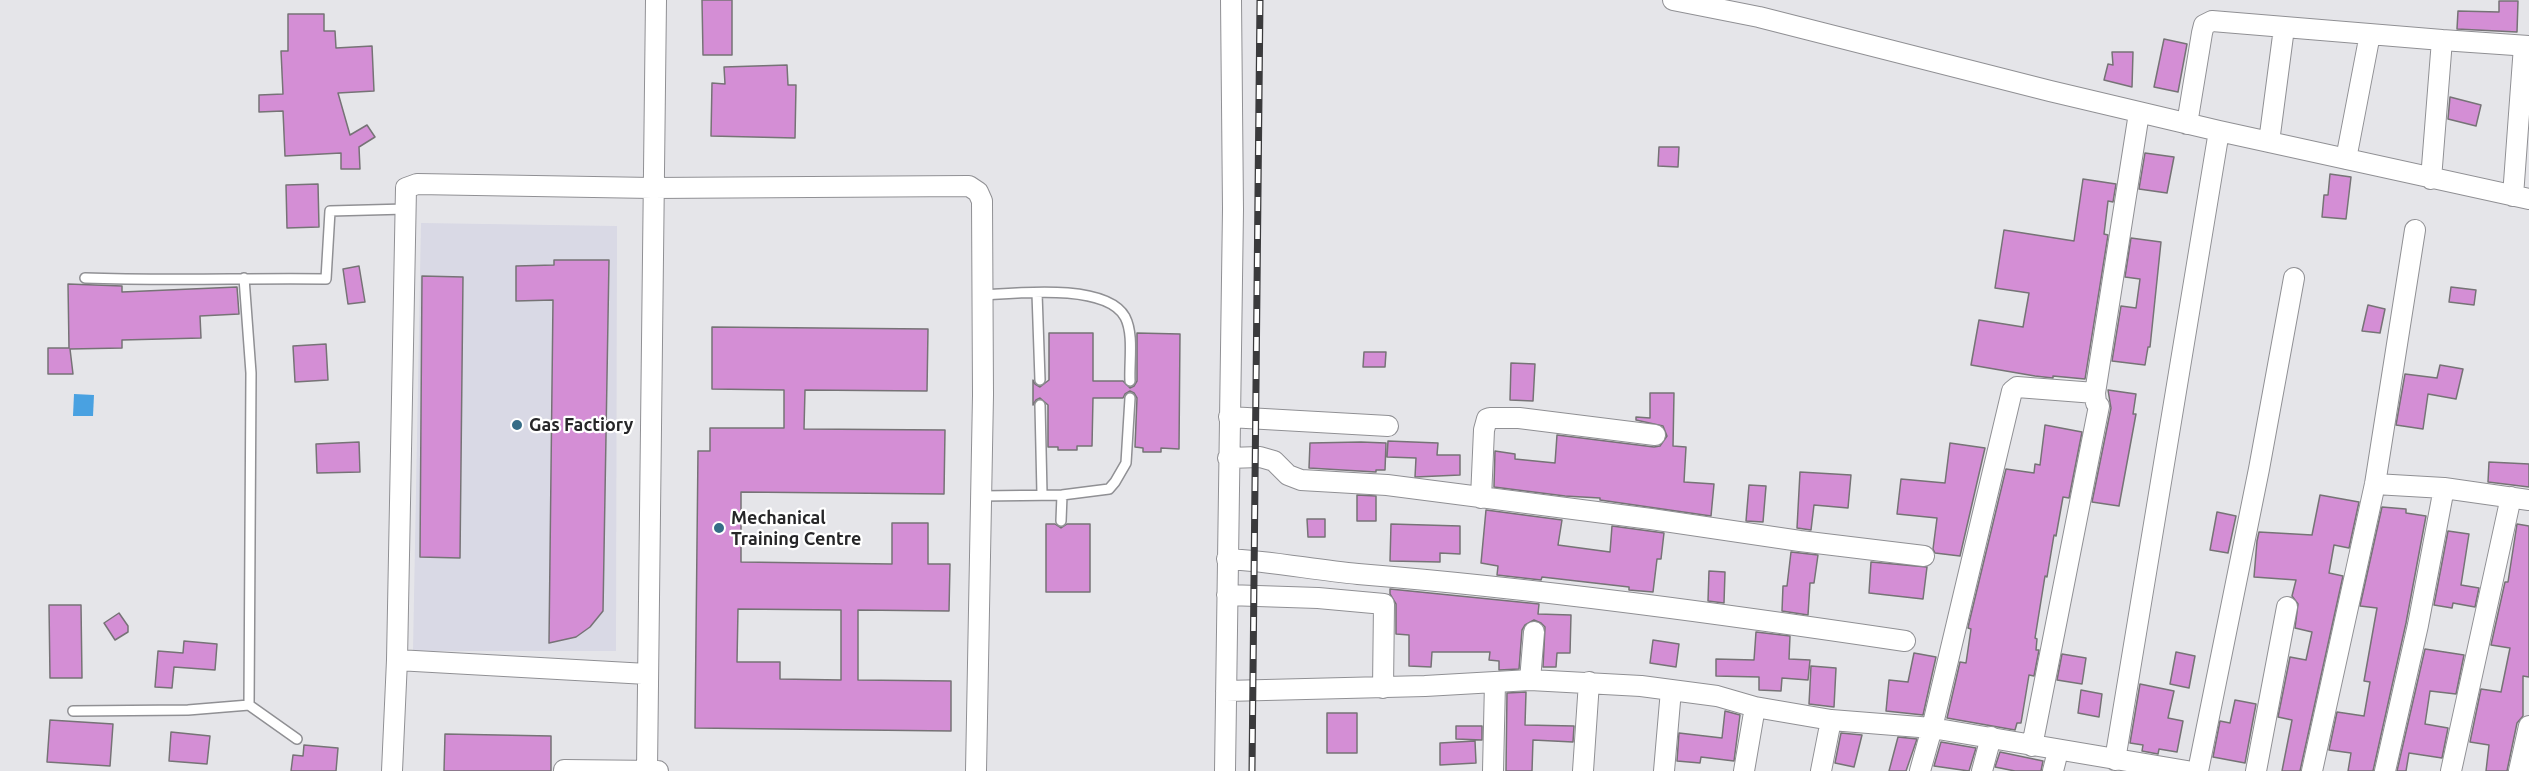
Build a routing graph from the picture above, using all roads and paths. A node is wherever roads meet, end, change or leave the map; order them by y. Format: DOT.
graph roads {
  1 [pos="656,0"];
  2 [pos="1231,0"];
  3 [pos="1673,0"];
  4 [pos="2284,28"];
  5 [pos="2370,34"];
  6 [pos="2442,40"];
  7 [pos="2527,46"];
  8 [pos="2139,113"];
  9 [pos="2187,124"];
  10 [pos="2219,132"];
  11 [pos="2269,142"];
  12 [pos="2346,159"];
  13 [pos="2431,179"];
  14 [pos="652,188"];
  15 [pos="2521,198"];
  16 [pos="405,209"];
  17 [pos="2415,230"];
  18 [pos="85,278"];
  19 [pos="244,278"];
  20 [pos="2294,278"];
  21 [pos="1037,293"];
  22 [pos="984,295"];
  23 [pos="1040,380"];
  24 [pos="1130,381"];
  25 [pos="2095,393"];
  26 [pos="1130,398"];
  27 [pos="1040,405"];
  28 [pos="1229,417"];
  29 [pos="1388,426"];
  30 [pos="1655,435"];
  31 [pos="1228,458"];
  32 [pos="2375,484"];
  33 [pos="2444,488"];
  34 [pos="1042,494"];
  35 [pos="1062,495"];
  36 [pos="981,496"];
  37 [pos="1481,498"];
  38 [pos="2520,498"];
  39 [pos="1061,520"];
  40 [pos="1924,556"];
  41 [pos="1227,559"];
  42 [pos="1385,576"];
  43 [pos="1227,595"];
  44 [pos="1384,604"];
  45 [pos="2286,607"];
  46 [pos="1534,632"];
  47 [pos="1905,641"];
  48 [pos="397,660"];
  49 [pos="647,674"];
  50 [pos="1530,680"];
  51 [pos="1495,682"];
  52 [pos="1589,682"];
  53 [pos="1383,688"];
  54 [pos="1671,690"];
  55 [pos="1226,691"];
  56 [pos="249,705"];
  57 [pos="1755,707"];
  58 [pos="73,711"];
  59 [pos="1831,720"];
  60 [pos="2529,726"];
  61 [pos="1932,728"];
  62 [pos="1991,737"];
  63 [pos="297,739"];
  64 [pos="2032,746"];
  65 [pos="2058,751"];
  66 [pos="2127,765"];
  67 [pos="564,770"];
  68 [pos="392,771"];
  69 [pos="647,771"];
  70 [pos="658,771"];
  71 [pos="976,771"];
  72 [pos="1225,771"];
  73 [pos="1493,771"];
  74 [pos="1582,771"];
  75 [pos="1664,771"];
  76 [pos="1744,771"];
  77 [pos="1821,771"];
  78 [pos="1920,771"];
  79 [pos="1982,771"];
  80 [pos="2053,771"];
  81 [pos="2187,771"];
  82 [pos="2198,771"];
  83 [pos="2256,771"];
  84 [pos="2312,771"];
  85 [pos="2385,771"];
  86 [pos="2451,771"];
  87 [pos="2519,771"];
  1 -- 14 [label="street"];
  2 -- 28 [label="street"];
  3 -- 8 [label="street"];
  4 -- 5 [label="street"];
  4 -- 9 [label="street"];
  4 -- 11 [label="street"];
  5 -- 6 [label="street"];
  5 -- 12 [label="street"];
  6 -- 7 [label="street"];
  6 -- 13 [label="street"];
  7 -- 15 [label="street"];
  8 -- 9 [label="street"];
  8 -- 25 [label="street"];
  9 -- 10 [label="street"];
  10 -- 11 [label="street"];
  10 -- 66 [label="street"];
  11 -- 12 [label="street"];
  12 -- 13 [label="street"];
  13 -- 15 [label="street"];
  14 -- 16 [label="street"];
  14 -- 22 [label="street"];
  14 -- 49 [label="street"];
  16 -- 19 [label="lane"];
  16 -- 48 [label="street"];
  17 -- 32 [label="street"];
  18 -- 19 [label="lane"];
  19 -- 56 [label="lane"];
  20 -- 82 [label="street"];
  21 -- 22 [label="lane"];
  21 -- 23 [label="lane"];
  21 -- 24 [label="lane"];
  22 -- 36 [label="street"];
  25 -- 61 [label="street"];
  25 -- 64 [label="street"];
  26 -- 35 [label="lane"];
  27 -- 34 [label="lane"];
  28 -- 29 [label="street"];
  28 -- 31 [label="street"];
  30 -- 37 [label="street"];
  31 -- 37 [label="street"];
  31 -- 41 [label="street"];
  32 -- 33 [label="street"];
  32 -- 84 [label="street"];
  33 -- 38 [label="street"];
  33 -- 85 [label="street"];
  34 -- 35 [label="lane"];
  34 -- 36 [label="lane"];
  35 -- 39 [label="lane"];
  36 -- 71 [label="street"];
  37 -- 40 [label="street"];
  38 -- 86 [label="street"];
  41 -- 42 [label="street"];
  41 -- 43 [label="street"];
  42 -- 44 [label="street"];
  42 -- 47 [label="street"];
  43 -- 44 [label="street"];
  43 -- 55 [label="street"];
  44 -- 53 [label="street"];
  45 -- 83 [label="street"];
  46 -- 50 [label="street"];
  48 -- 49 [label="street"];
  48 -- 68 [label="street"];
  49 -- 69 [label="street"];
  50 -- 51 [label="street"];
  50 -- 52 [label="street"];
  51 -- 53 [label="street"];
  51 -- 73 [label="street"];
  52 -- 54 [label="street"];
  52 -- 74 [label="street"];
  53 -- 55 [label="street"];
  54 -- 57 [label="street"];
  54 -- 75 [label="street"];
  55 -- 72 [label="street"];
  56 -- 58 [label="lane"];
  56 -- 63 [label="lane"];
  57 -- 59 [label="street"];
  57 -- 76 [label="street"];
  59 -- 61 [label="street"];
  59 -- 77 [label="street"];
  60 -- 87 [label="street"];
  61 -- 62 [label="street"];
  61 -- 78 [label="street"];
  62 -- 64 [label="street"];
  62 -- 79 [label="street"];
  64 -- 65 [label="street"];
  65 -- 66 [label="street"];
  65 -- 80 [label="street"];
  66 -- 81 [label="street"];
  67 -- 69 [label="street"];
  69 -- 70 [label="street"];
}
